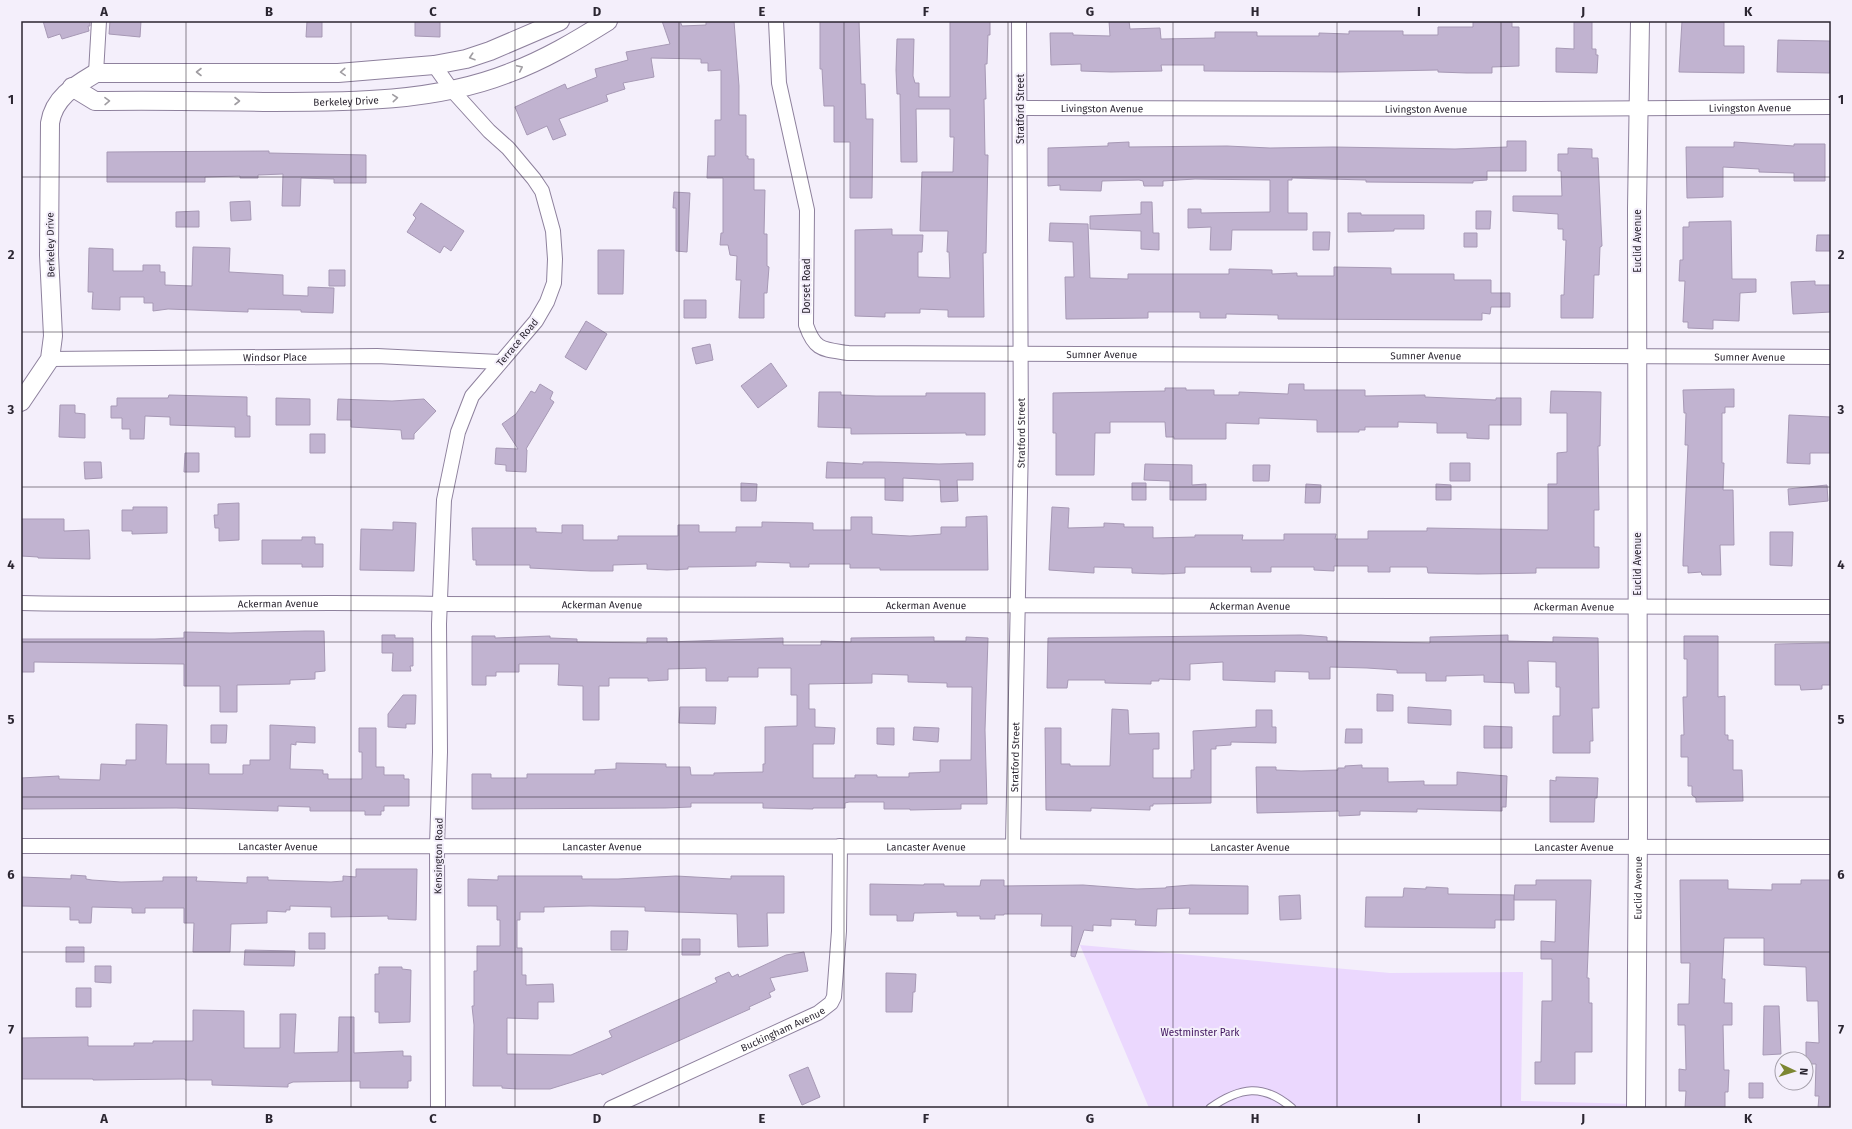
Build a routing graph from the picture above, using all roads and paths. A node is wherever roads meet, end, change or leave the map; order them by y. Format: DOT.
graph roads {
  1 [pos="99,21"];
  2 [pos="560,21"];
  3 [pos="608,21"];
  4 [pos="776,21"];
  5 [pos="1019,21"];
  6 [pos="1640,21"];
  7 [pos="434,65"];
  8 [pos="96,73"];
  9 [pos="72,87"];
  10 [pos="451,89"];
  11 [pos="1831,107"];
  12 [pos="1020,108"];
  13 [pos="1640,109"];
  14 [pos="1021,354"];
  15 [pos="1637,357"];
  16 [pos="1831,357"];
  17 [pos="50,359"];
  18 [pos="500,362"];
  19 [pos="21,402"];
  20 [pos="21,603"];
  21 [pos="440,604"];
  22 [pos="1017,606"];
  23 [pos="1638,606"];
  24 [pos="1831,607"];
  25 [pos="1013,845"];
  26 [pos="21,846"];
  27 [pos="437,846"];
  28 [pos="840,846"];
  29 [pos="1638,847"];
  30 [pos="1831,847"];
  31 [pos="438,1108"];
  32 [pos="611,1108"];
  33 [pos="1210,1108"];
  34 [pos="1292,1108"];
  35 [pos="1636,1108"];
  1 -- 8 [label="street"];
  2 -- 7 [label="street, one-way"];
  10 -- 3 [label="street, Berkeley Drive, one-way"];
  4 -- 14 [label="street, Dorset Road"];
  5 -- 12 [label="street, Stratford Street"];
  6 -- 13 [label="street, Euclid Avenue"];
  7 -- 8 [label="street, one-way"];
  7 -- 10 [label="street, Terrace Road"];
  8 -- 9 [label="street, Berkeley Drive"];
  9 -- 10 [label="street, Berkeley Drive, one-way"];
  9 -- 17 [label="street, Berkeley Drive"];
  10 -- 18 [label="street, Terrace Road"];
  11 -- 13 [label="street, Livingston Avenue"];
  12 -- 13 [label="street, Livingston Avenue"];
  12 -- 14 [label="street, Stratford Street"];
  13 -- 15 [label="street, Euclid Avenue"];
  14 -- 15 [label="street, Sumner Avenue"];
  14 -- 22 [label="street, Stratford Street"];
  15 -- 16 [label="street, Sumner Avenue"];
  15 -- 23 [label="street, Euclid Avenue"];
  17 -- 18 [label="street, Windsor Place"];
  17 -- 19 [label="street, Berkeley Drive"];
  18 -- 21 [label="street, Terrace Road"];
  20 -- 21 [label="street, Ackerman Avenue"];
  21 -- 22 [label="street, Ackerman Avenue"];
  21 -- 27 [label="street, Kensington Road"];
  22 -- 23 [label="street, Ackerman Avenue"];
  22 -- 25 [label="street, Stratford Street"];
  23 -- 24 [label="street, Ackerman Avenue"];
  23 -- 29 [label="street, Euclid Avenue"];
  25 -- 28 [label="street, Lancaster Avenue"];
  25 -- 29 [label="street, Lancaster Avenue"];
  26 -- 27 [label="street, Lancaster Avenue"];
  27 -- 28 [label="street, Lancaster Avenue"];
  27 -- 31 [label="street, Kensington Road"];
  28 -- 32 [label="street, Buckingham Avenue"];
  29 -- 30 [label="street, Lancaster Avenue"];
  29 -- 35 [label="street, Euclid Avenue"];
  33 -- 34 [label="lane"];
}
